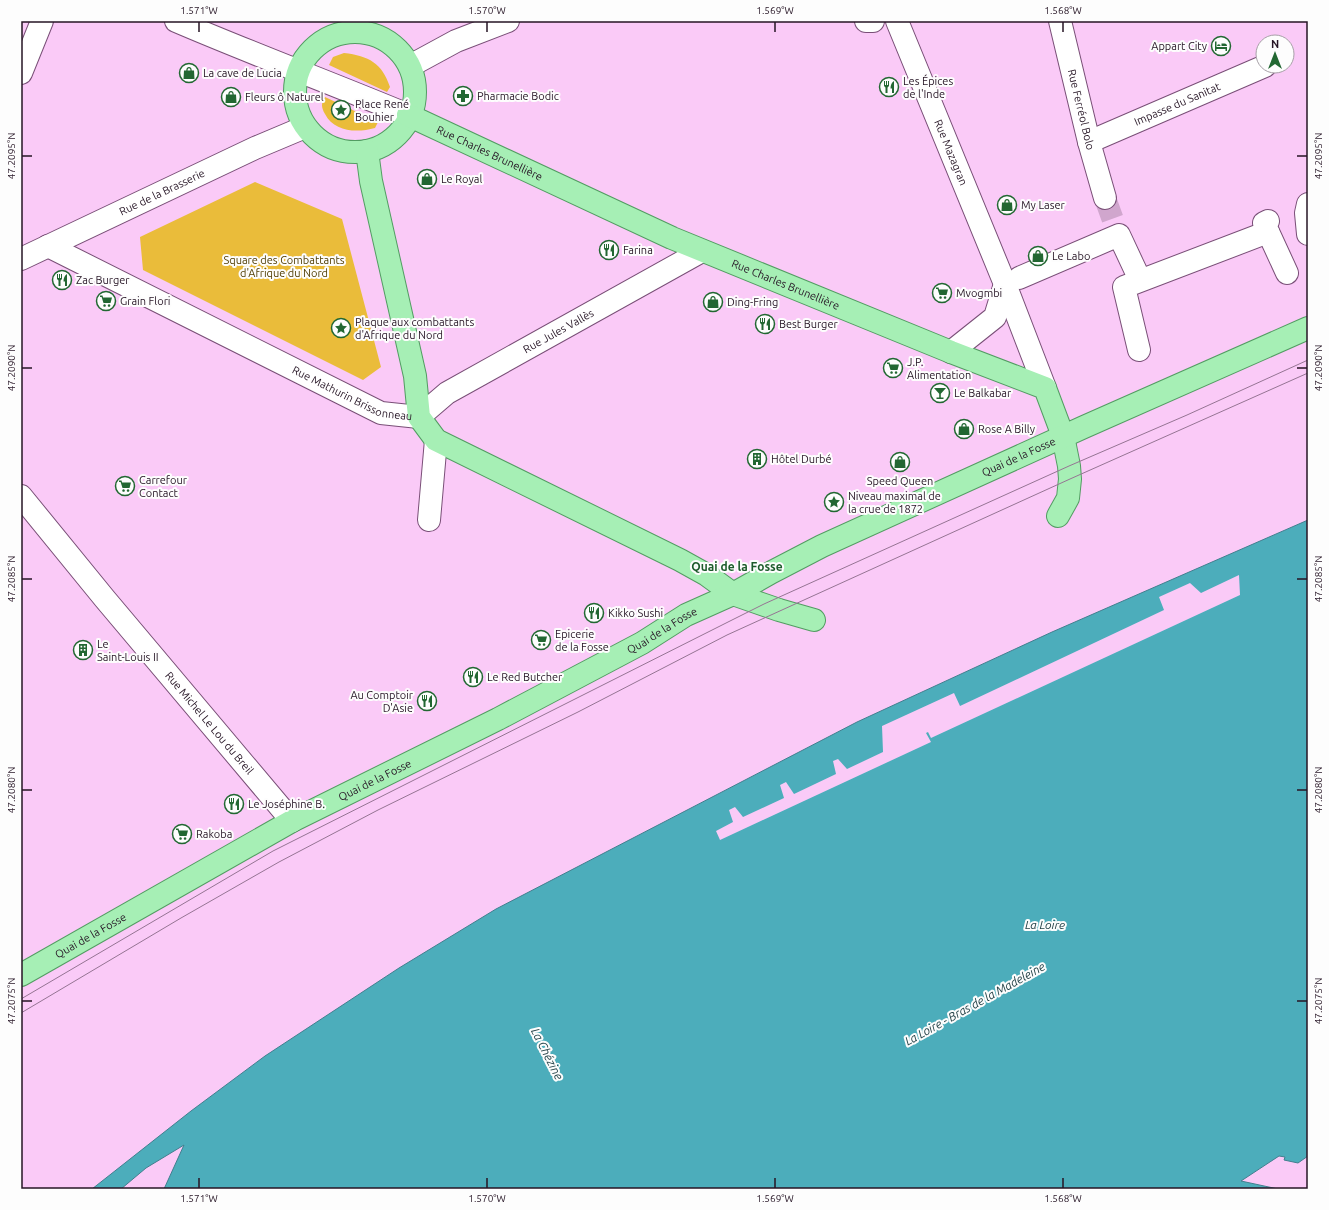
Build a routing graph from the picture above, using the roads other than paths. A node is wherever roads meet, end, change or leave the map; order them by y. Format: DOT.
graph roads {
  1 [pos="42,21"];
  2 [pos="176,21"];
  3 [pos="508,21"];
  4 [pos="866,21"];
  5 [pos="873,21"];
  6 [pos="897,21"];
  7 [pos="1060,21"];
  8 [pos="335,28"];
  9 [pos="410,66"];
  10 [pos="1255,70"];
  11 [pos="301,71"];
  12 [pos="21,73"];
  13 [pos="408,115"];
  14 [pos="305,127"];
  15 [pos="1089,142"];
  16 [pos="367,151"];
  17 [pos="1105,198"];
  18 [pos="1308,204"];
  19 [pos="1308,234"];
  20 [pos="48,246"];
  21 [pos="702,251"];
  22 [pos="21,259"];
  23 [pos="1286,273"];
  24 [pos="1140,280"];
  25 [pos="1012,281"];
  26 [pos="1308,328"];
  27 [pos="1139,350"];
  28 [pos="951,352"];
  29 [pos="1045,388"];
  30 [pos="419,417"];
  31 [pos="1063,436"];
  32 [pos="436,440"];
  33 [pos="21,496"];
  34 [pos="1058,516"];
  35 [pos="429,520"];
  36 [pos="733,594"];
  37 [pos="814,620"];
  38 [pos="292,821"];
  39 [pos="21,975"];
  1 -- 12 [label="street"];
  2 -- 11 [label="street"];
  3 -- 9 [label="street"];
  4 -- 5 [label="street"];
  6 -- 25 [label="street, Rue Mazagran"];
  7 -- 15 [label="street, Rue Ferréol Bolo"];
  8 -- 9 [label="main road"];
  8 -- 11 [label="main road"];
  9 -- 13 [label="main road"];
  10 -- 15 [label="street, Impasse du Sanitat"];
  11 -- 13 [label="street"];
  11 -- 14 [label="main road"];
  13 -- 16 [label="main road"];
  13 -- 21 [label="main road, Rue Charles Brunellière"];
  14 -- 16 [label="main road"];
  14 -- 20 [label="street, Rue de la Brasserie"];
  15 -- 17 [label="street, Rue Ferréol Bolo"];
  16 -- 30 [label="main road"];
  18 -- 19 [label="street"];
  20 -- 22 [label="street, Rue de la Brasserie"];
  20 -- 30 [label="street, Rue Mathurin Brissonneau"];
  21 -- 28 [label="main road, Rue Charles Brunellière"];
  21 -- 30 [label="street, Rue Jules Vallès"];
  23 -- 24 [label="street"];
  24 -- 25 [label="street"];
  24 -- 27 [label="street"];
  25 -- 28 [label="street"];
  25 -- 29 [label="street, Rue Mazagran"];
  26 -- 31 [label="main road, Quai de la Fosse"];
  28 -- 29 [label="main road, Rue Charles Brunellière"];
  29 -- 31 [label="main road"];
  30 -- 32 [label="main road, Rue Mathurin Brissonneau"];
  31 -- 34 [label="main road"];
  31 -- 36 [label="main road, Quai de la Fosse"];
  32 -- 35 [label="street"];
  32 -- 36 [label="main road, Rue Mathurin Brissonneau"];
  33 -- 38 [label="street, Rue Michel Le Lou du Breil"];
  36 -- 37 [label="main road"];
  36 -- 38 [label="main road, Quai de la Fosse"];
  38 -- 39 [label="main road, Quai de la Fosse"];
}
